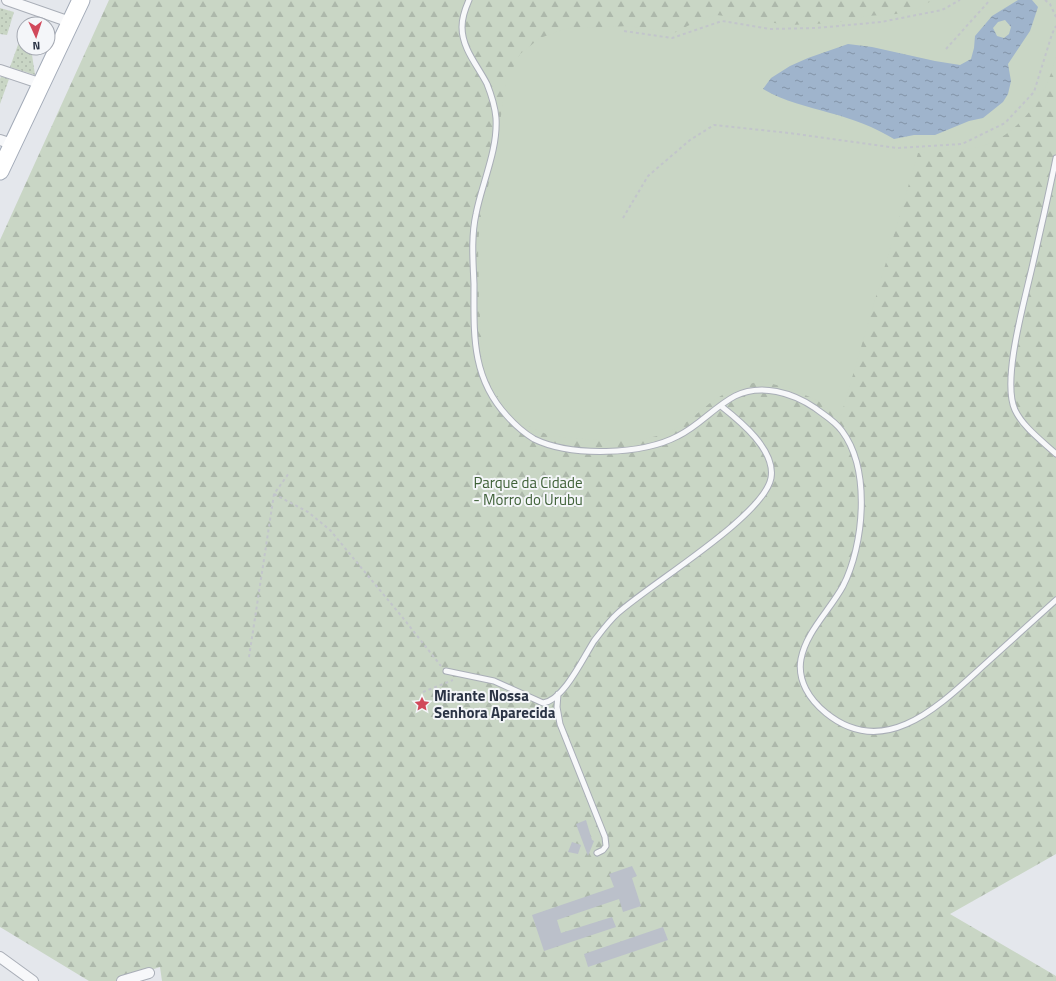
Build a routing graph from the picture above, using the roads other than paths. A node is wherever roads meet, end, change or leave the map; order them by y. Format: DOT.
graph roads {
  1 [pos="7,0"];
  2 [pos="81,0"];
  3 [pos="469,0"];
  4 [pos="27,3"];
  5 [pos="70,22"];
  6 [pos="0,70"];
  7 [pos="42,84"];
  8 [pos="6,142"];
  9 [pos="1056,158"];
  10 [pos="0,171"];
  11 [pos="721,406"];
  12 [pos="1056,454"];
  13 [pos="1056,600"];
  14 [pos="446,671"];
  15 [pos="558,694"];
  16 [pos="597,853"];
  17 [pos="0,957"];
  18 [pos="149,972"];
  19 [pos="33,981"];
  20 [pos="122,981"];
  1 -- 4 [label="street"];
  2 -- 5 [label="main road"];
  3 -- 11 [label="lane"];
  4 -- 5 [label="street"];
  5 -- 7 [label="main road"];
  6 -- 7 [label="street"];
  7 -- 8 [label="main road"];
  8 -- 10 [label="main road"];
  9 -- 12 [label="lane"];
  11 -- 13 [label="lane"];
  11 -- 15 [label="lane"];
  14 -- 15 [label="lane"];
  15 -- 16 [label="lane"];
  17 -- 19 [label="street"];
  18 -- 20 [label="street"];
}
